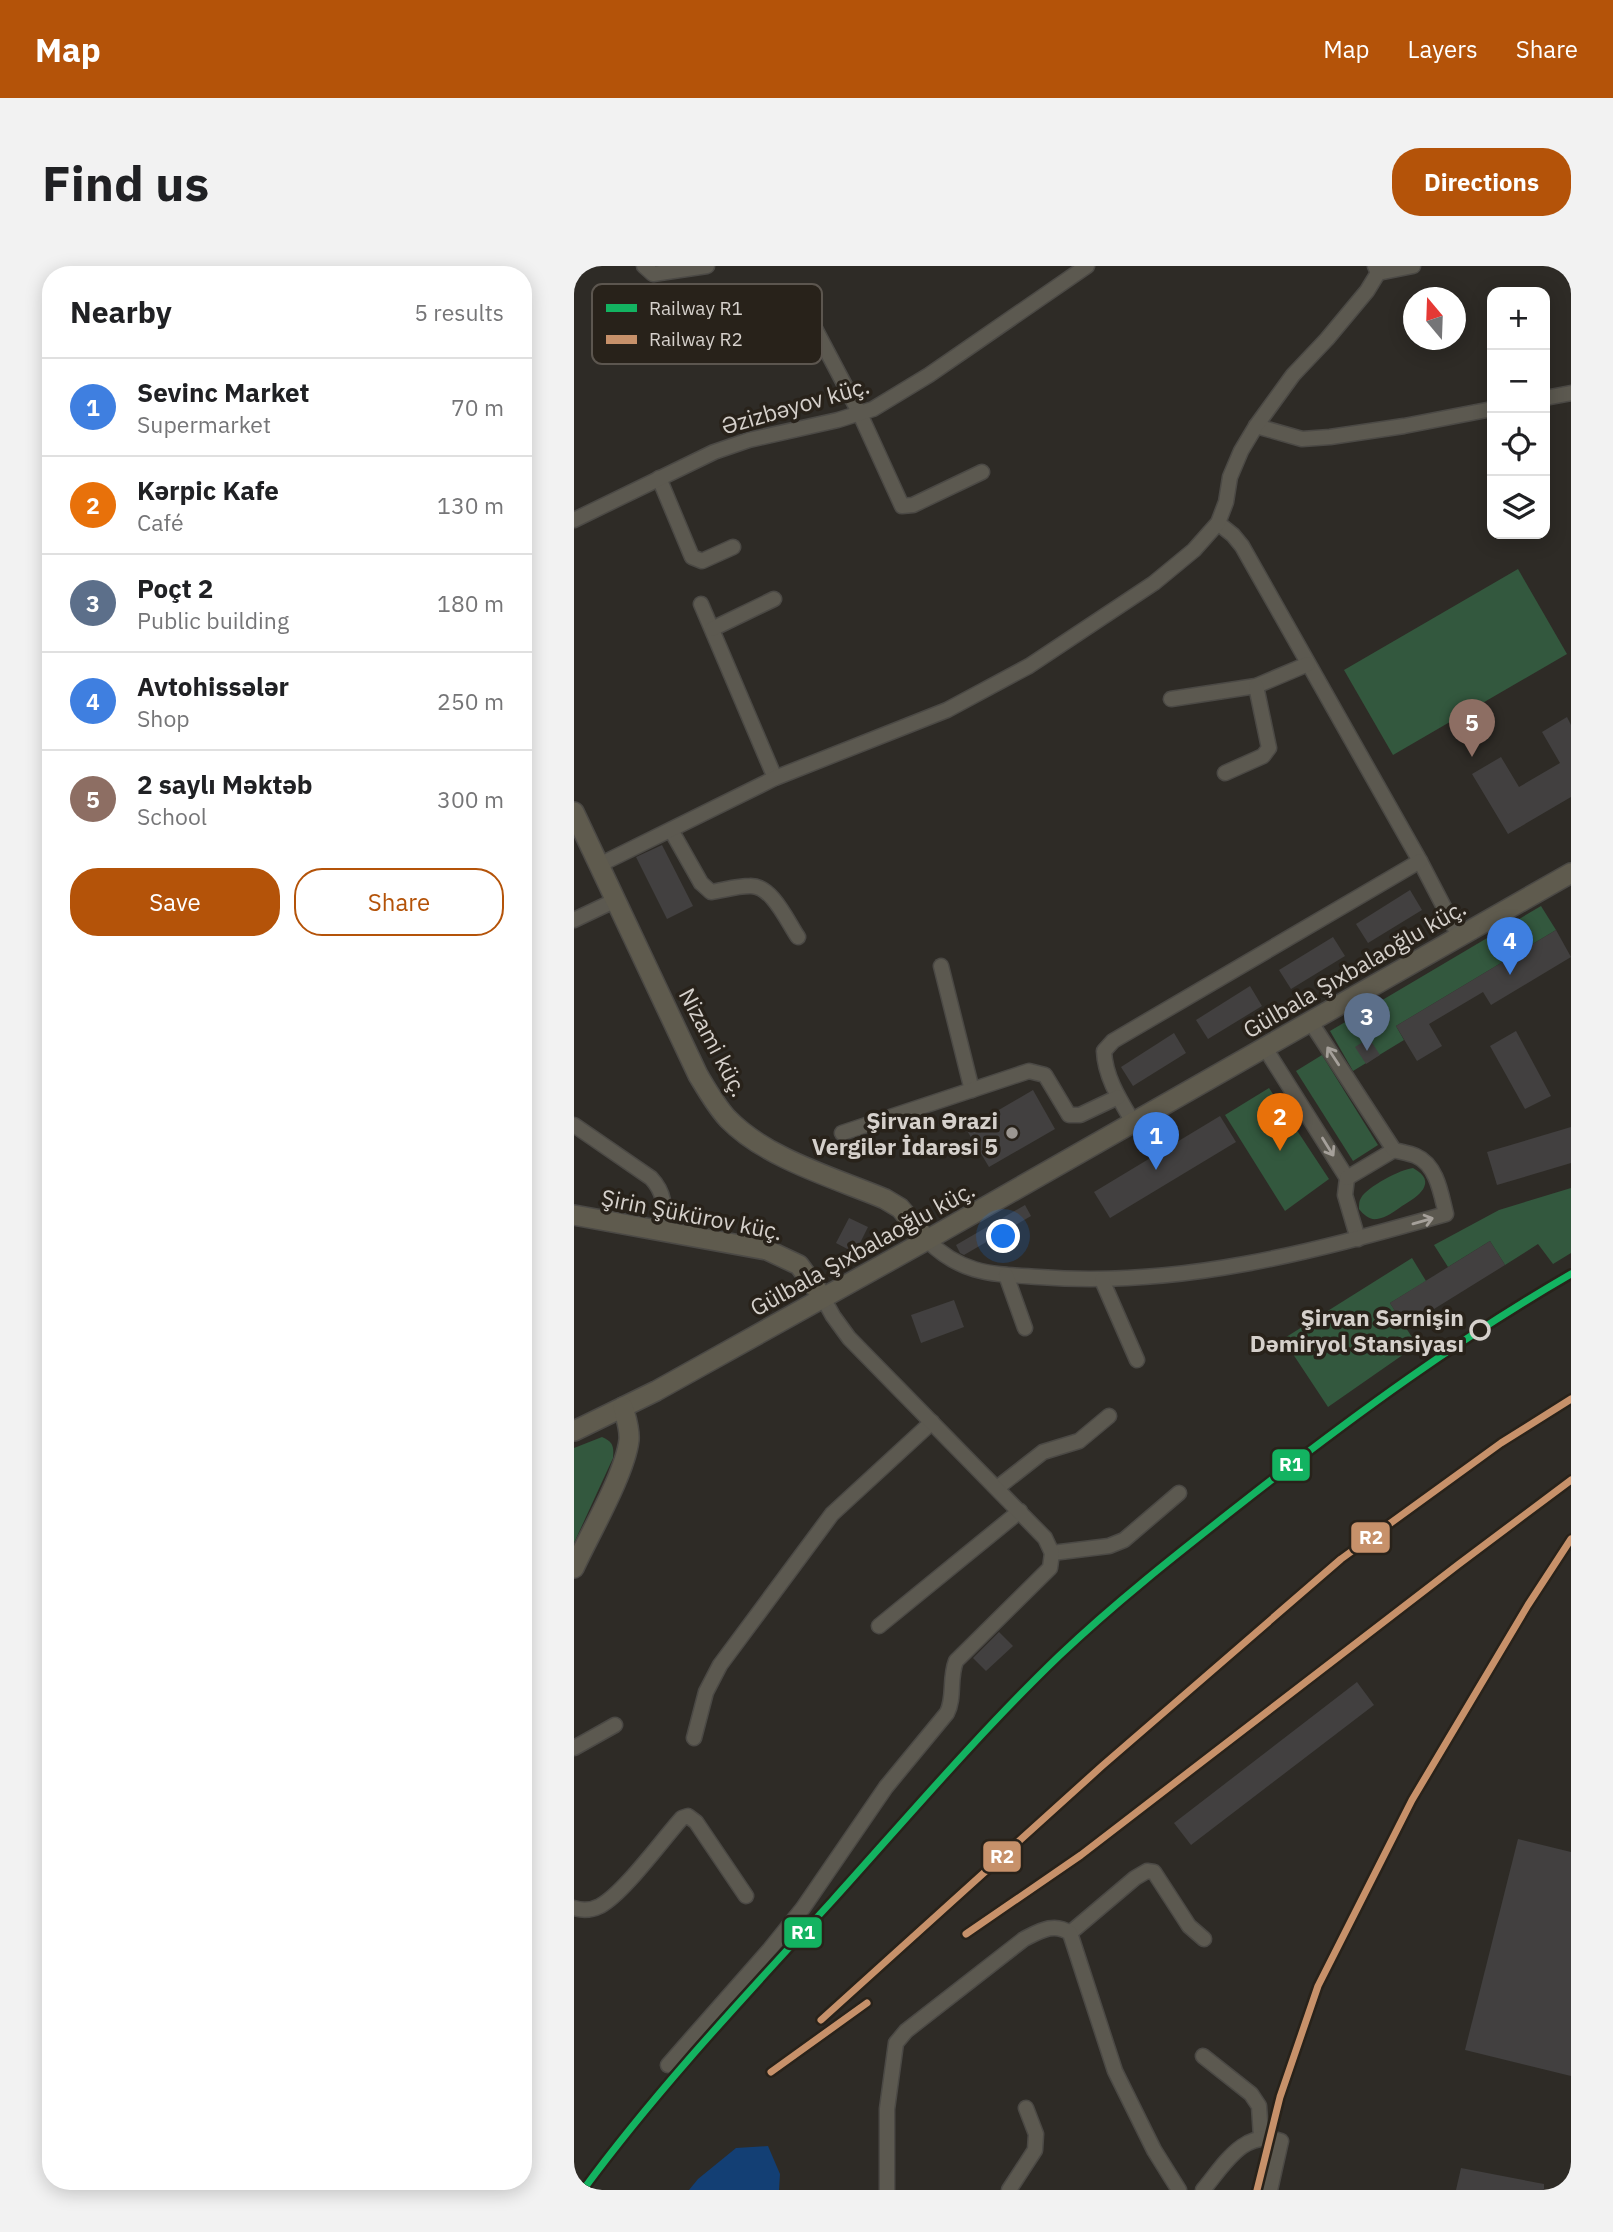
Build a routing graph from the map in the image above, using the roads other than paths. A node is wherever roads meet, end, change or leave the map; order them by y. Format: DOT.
graph roads {
  1 [pos="644,266"];
  2 [pos="707,266"];
  3 [pos="1087,266"];
  4 [pos="1413,266"];
  5 [pos="1377,269"];
  6 [pos="822,342"];
  7 [pos="1571,393"];
  8 [pos="1550,397"];
  9 [pos="1487,410"];
  10 [pos="860,414"];
  11 [pos="1256,426"];
  12 [pos="982,472"];
  13 [pos="659,478"];
  14 [pos="574,520"];
  15 [pos="1218,523"];
  16 [pos="733,547"];
  17 [pos="774,599"];
  18 [pos="701,604"];
  19 [pos="712,629"];
  20 [pos="1308,664"];
  21 [pos="1256,686"];
  22 [pos="1171,699"];
  23 [pos="1225,773"];
  24 [pos="775,778"];
  25 [pos="574,812"];
  26 [pos="671,830"];
  27 [pos="1420,861"];
  28 [pos="600,865"];
  29 [pos="1571,873"];
  30 [pos="616,900"];
  31 [pos="574,920"];
  32 [pos="1459,936"];
  33 [pos="798,937"];
  34 [pos="941,965"];
  35 [pos="1310,1021"];
  36 [pos="1265,1048"];
  37 [pos="972,1090"];
  38 [pos="1118,1097"];
  39 [pos="1133,1122"];
  40 [pos="574,1125"];
  41 [pos="842,1133"];
  42 [pos="1394,1150"];
  43 [pos="1347,1178"];
  44 [pos="574,1215"];
  45 [pos="663,1232"];
  46 [pos="1357,1239"];
  47 [pos="927,1240"];
  48 [pos="1006,1275"];
  49 [pos="1102,1280"];
  50 [pos="823,1298"];
  51 [pos="1025,1328"];
  52 [pos="1137,1360"];
  53 [pos="623,1407"];
  54 [pos="1109,1416"];
  55 [pos="932,1422"];
  56 [pos="574,1430"];
  57 [pos="998,1488"];
  58 [pos="1179,1493"];
  59 [pos="1020,1511"];
  60 [pos="1052,1553"];
  61 [pos="574,1568"];
  62 [pos="879,1626"];
  63 [pos="615,1725"];
  64 [pos="694,1738"];
  65 [pos="574,1748"];
  66 [pos="746,1896"];
  67 [pos="574,1908"];
  68 [pos="1070,1933"];
  69 [pos="1204,1939"];
  70 [pos="1203,2056"];
  71 [pos="668,2065"];
  72 [pos="1026,2108"];
  73 [pos="1261,2137"];
  74 [pos="887,2190"];
  75 [pos="1009,2190"];
  76 [pos="1179,2190"];
  77 [pos="1203,2190"];
  78 [pos="1270,2190"];
  1 -- 2 [label="street"];
  3 -- 10 [label="street, Əzizbəyov küç."];
  4 -- 5 [label="street"];
  5 -- 11 [label="street"];
  6 -- 10 [label="street"];
  7 -- 8 [label="street"];
  9 -- 11 [label="street"];
  10 -- 12 [label="street"];
  10 -- 13 [label="street, Əzizbəyov küç."];
  11 -- 15 [label="street"];
  13 -- 14 [label="street, Əzizbəyov küç."];
  13 -- 16 [label="street"];
  15 -- 20 [label="street"];
  15 -- 24 [label="street"];
  17 -- 19 [label="street"];
  18 -- 19 [label="street"];
  19 -- 24 [label="street"];
  20 -- 21 [label="street"];
  20 -- 27 [label="street"];
  21 -- 22 [label="street"];
  21 -- 23 [label="street"];
  24 -- 26 [label="street"];
  25 -- 28 [label="main road, Nizami küç."];
  26 -- 28 [label="street"];
  26 -- 33 [label="street"];
  27 -- 32 [label="street"];
  27 -- 38 [label="street"];
  28 -- 30 [label="main road, Nizami küç."];
  29 -- 32 [label="main road, Gülbala Şıxbalaoğlu küç."];
  30 -- 31 [label="street"];
  30 -- 47 [label="main road, Nizami küç."];
  32 -- 35 [label="main road, Gülbala Şıxbalaoğlu küç."];
  34 -- 37 [label="street"];
  35 -- 36 [label="main road, Gülbala Şıxbalaoğlu küç."];
  42 -- 35 [label="street, one-way"];
  36 -- 39 [label="main road, Gülbala Şıxbalaoğlu küç."];
  36 -- 43 [label="street, one-way"];
  37 -- 38 [label="street"];
  37 -- 41 [label="street"];
  38 -- 39 [label="street"];
  39 -- 47 [label="main road, Gülbala Şıxbalaoğlu küç."];
  40 -- 45 [label="street"];
  42 -- 43 [label="street"];
  46 -- 42 [label="street, one-way"];
  43 -- 46 [label="street"];
  44 -- 45 [label="main road, Şirin Şükürov küç."];
  45 -- 50 [label="main road, Şirin Şükürov küç."];
  46 -- 49 [label="street"];
  47 -- 48 [label="street"];
  47 -- 50 [label="main road, Gülbala Şıxbalaoğlu küç."];
  48 -- 49 [label="street"];
  48 -- 51 [label="street"];
  49 -- 52 [label="street"];
  50 -- 53 [label="main road, Gülbala Şıxbalaoğlu küç."];
  50 -- 55 [label="street"];
  53 -- 56 [label="main road, Gülbala Şıxbalaoğlu küç."];
  53 -- 61 [label="main road"];
  54 -- 57 [label="street"];
  55 -- 57 [label="street"];
  55 -- 64 [label="street"];
  57 -- 59 [label="street"];
  58 -- 60 [label="street"];
  59 -- 60 [label="street"];
  59 -- 62 [label="street"];
  60 -- 71 [label="street"];
  63 -- 65 [label="street"];
  66 -- 67 [label="street"];
  68 -- 69 [label="street"];
  68 -- 74 [label="street"];
  68 -- 76 [label="street"];
  70 -- 73 [label="street"];
  72 -- 75 [label="street"];
  73 -- 77 [label="street"];
  73 -- 78 [label="street"];
}
